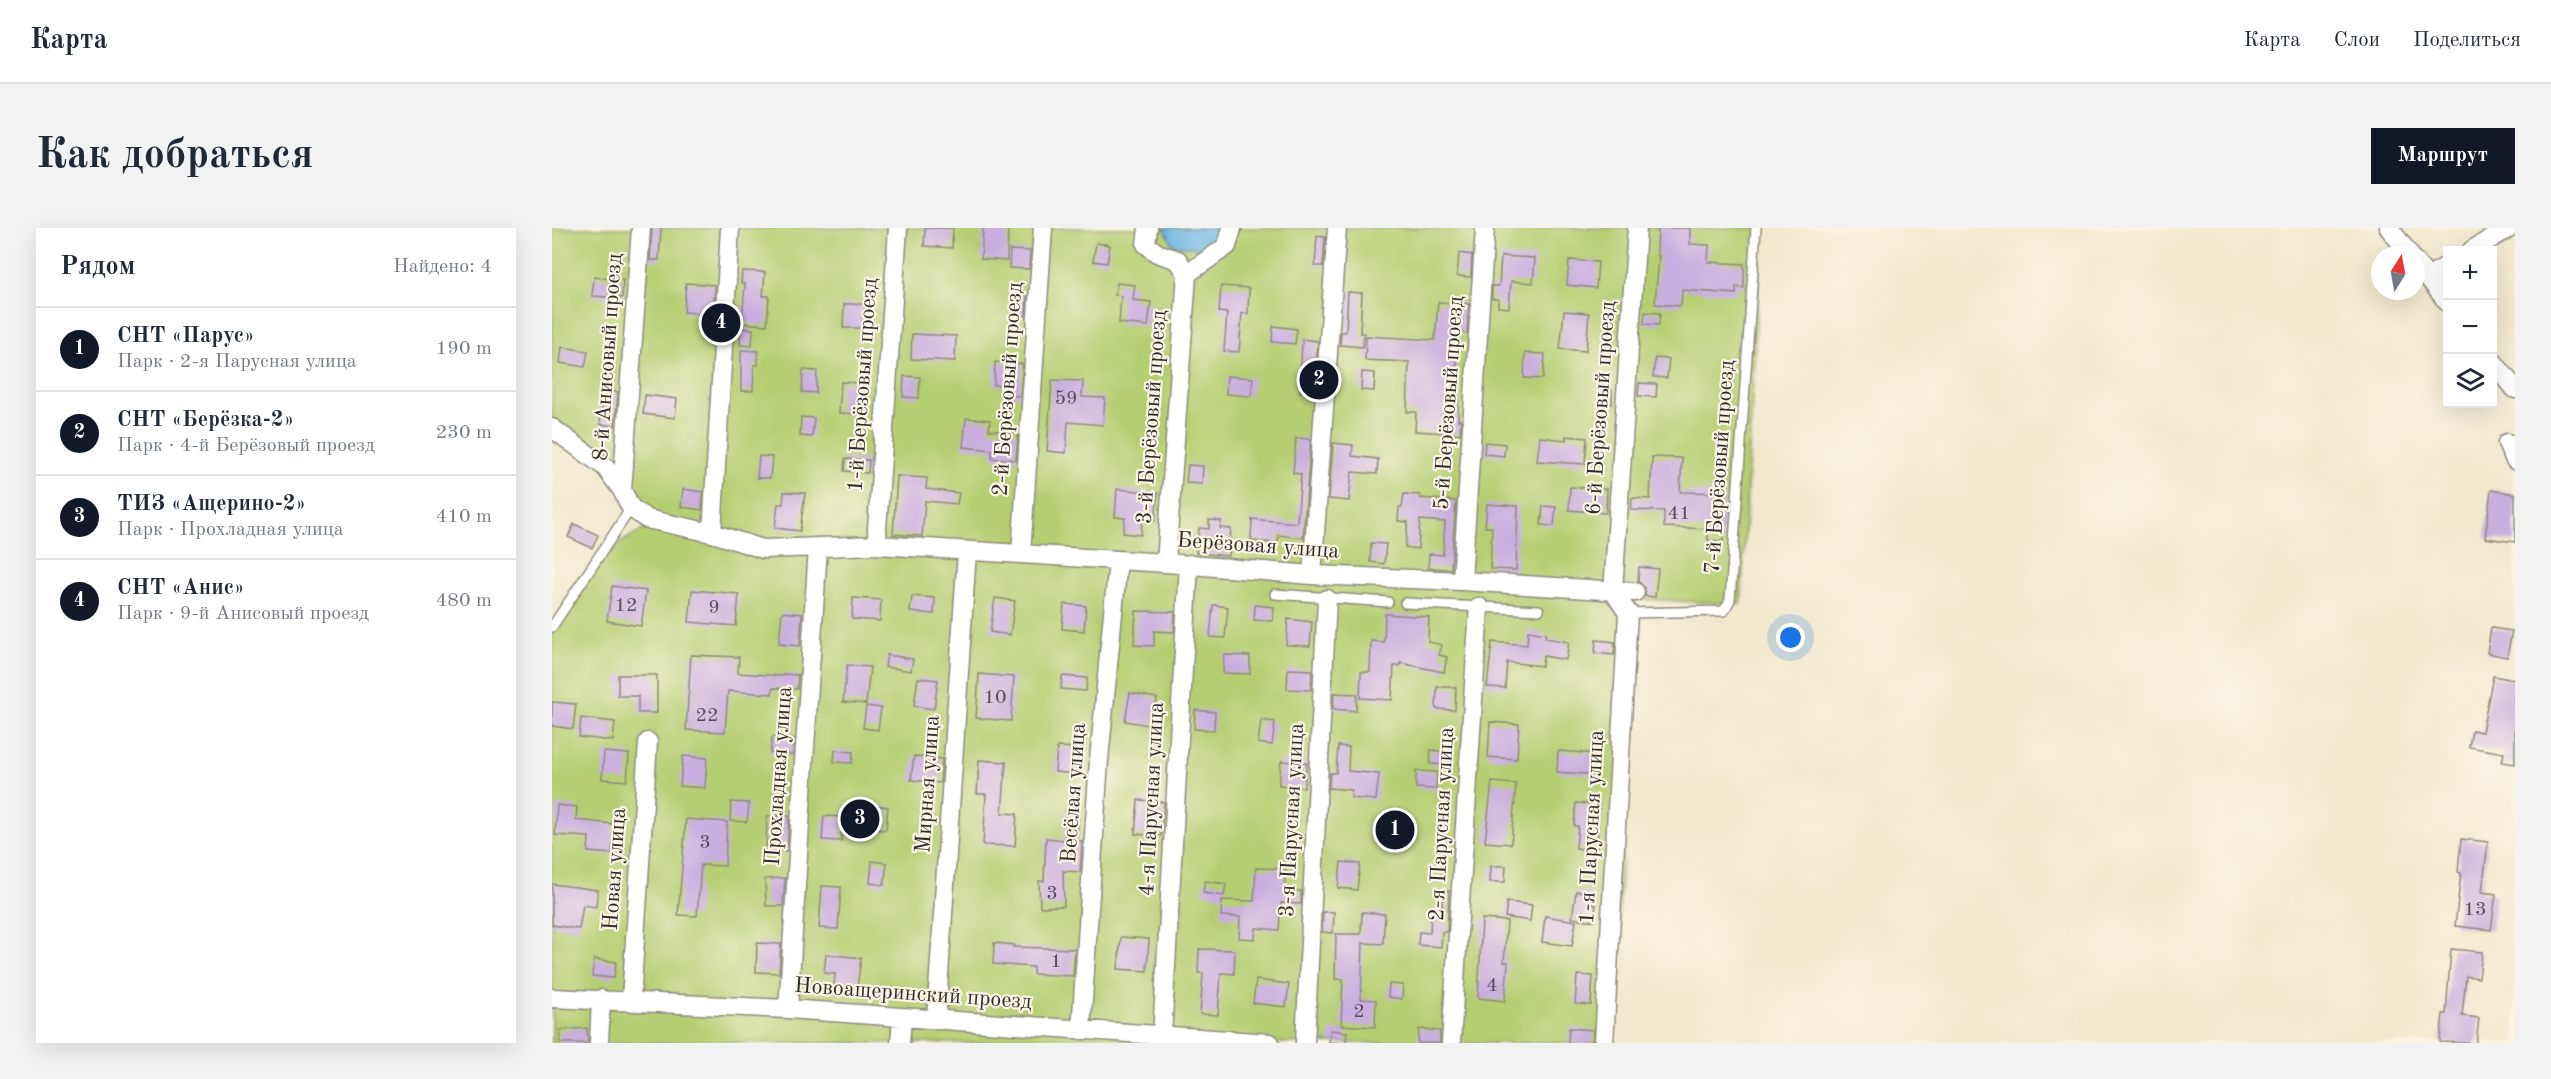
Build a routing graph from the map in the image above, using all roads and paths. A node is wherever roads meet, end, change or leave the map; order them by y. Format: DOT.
graph roads {
  1 [pos="641,228"];
  2 [pos="730,228"];
  3 [pos="898,228"];
  4 [pos="1043,228"];
  5 [pos="1148,228"];
  6 [pos="1232,228"];
  7 [pos="1337,228"];
  8 [pos="1485,228"];
  9 [pos="1637,228"];
  10 [pos="1756,228"];
  11 [pos="2389,228"];
  12 [pos="2509,228"];
  13 [pos="2403,246"];
  14 [pos="2479,246"];
  15 [pos="2443,268"];
  16 [pos="1186,274"];
  17 [pos="2425,274"];
  18 [pos="2427,277"];
  19 [pos="2446,300"];
  20 [pos="2497,365"];
  21 [pos="2515,389"];
  22 [pos="552,428"];
  23 [pos="2507,443"];
  24 [pos="2515,460"];
  25 [pos="622,490"];
  26 [pos="631,508"];
  27 [pos="712,533"];
  28 [pos="878,545"];
  29 [pos="818,547"];
  30 [pos="967,551"];
  31 [pos="1021,554"];
  32 [pos="1118,560"];
  33 [pos="1166,563"];
  34 [pos="1189,564"];
  35 [pos="1312,575"];
  36 [pos="1462,581"];
  37 [pos="1613,591"];
  38 [pos="1635,592"];
  39 [pos="1275,594"];
  40 [pos="1327,599"];
  41 [pos="1388,602"];
  42 [pos="1405,603"];
  43 [pos="1479,607"];
  44 [pos="1539,610"];
  45 [pos="1628,613"];
  46 [pos="552,627"];
  47 [pos="648,742"];
  48 [pos="552,998"];
  49 [pos="601,999"];
  50 [pos="631,1000"];
  51 [pos="788,1009"];
  52 [pos="902,1018"];
  53 [pos="936,1020"];
  54 [pos="1081,1030"];
  55 [pos="1162,1036"];
  56 [pos="1119,1038"];
  57 [pos="1226,1041"];
  58 [pos="599,1043"];
  59 [pos="900,1043"];
  60 [pos="1270,1043"];
  61 [pos="1305,1043"];
  62 [pos="1450,1043"];
  63 [pos="1604,1043"];
  1 -- 25 [label="street, 8-й Анисовый проезд"];
  2 -- 27 [label="street"];
  3 -- 28 [label="street, 1-й Берёзовый проезд"];
  4 -- 31 [label="street, 2-й Берёзовый проезд"];
  5 -- 16 [label="street"];
  6 -- 16 [label="street"];
  7 -- 35 [label="street"];
  8 -- 36 [label="street, 5-й Берёзовый проезд"];
  9 -- 37 [label="street, 6-й Берёзовый проезд"];
  10 -- 45 [label="lane, 7-й Берёзовый проезд"];
  11 -- 13 [label="street"];
  12 -- 14 [label="street"];
  15 -- 18 [label="street"];
  16 -- 33 [label="street, 3-й Берёзовый проезд"];
  17 -- 18 [label="street"];
  18 -- 19 [label="street"];
  20 -- 21 [label="street"];
  22 -- 25 [label="street"];
  23 -- 24 [label="street"];
  25 -- 26 [label="street"];
  26 -- 27 [label="street, Берёзовая улица"];
  26 -- 46 [label="lane"];
  27 -- 29 [label="street, Берёзовая улица"];
  28 -- 29 [label="street, Берёзовая улица"];
  28 -- 30 [label="street, Берёзовая улица"];
  29 -- 51 [label="street, Прохладная улица"];
  30 -- 31 [label="street, Берёзовая улица"];
  30 -- 53 [label="street, Мирная улица"];
  31 -- 32 [label="street, Берёзовая улица"];
  32 -- 33 [label="street, Берёзовая улица"];
  32 -- 54 [label="street, Весёлая улица"];
  33 -- 34 [label="street, Берёзовая улица"];
  34 -- 35 [label="street, Берёзовая улица"];
  34 -- 55 [label="street, 4-я Парусная улица"];
  35 -- 36 [label="street, Берёзовая улица"];
  36 -- 37 [label="street, Берёзовая улица"];
  37 -- 38 [label="street, Берёзовая улица"];
  37 -- 45 [label="street"];
  39 -- 40 [label="lane"];
  40 -- 41 [label="lane"];
  40 -- 61 [label="street, 3-я Парусная улица"];
  42 -- 43 [label="lane"];
  43 -- 44 [label="lane"];
  43 -- 62 [label="street, 2-я Парусная улица"];
  45 -- 63 [label="street, 1-я Парусная улица"];
  47 -- 50 [label="street, Новая улица"];
  48 -- 49 [label="street, Новоащеринский проезд"];
  49 -- 50 [label="street, Новоащеринский проезд"];
  49 -- 58 [label="street"];
  50 -- 51 [label="street, Новоащеринский проезд"];
  51 -- 52 [label="street, Новоащеринский проезд"];
  52 -- 53 [label="street, Новоащеринский проезд"];
  52 -- 59 [label="street"];
  53 -- 54 [label="street, Новоащеринский проезд"];
  54 -- 56 [label="street, Новоащеринский проезд"];
  55 -- 56 [label="street, Новоащеринский проезд"];
  55 -- 57 [label="street, Новоащеринский проезд"];
  57 -- 60 [label="street, Новоащеринский проезд"];
}
